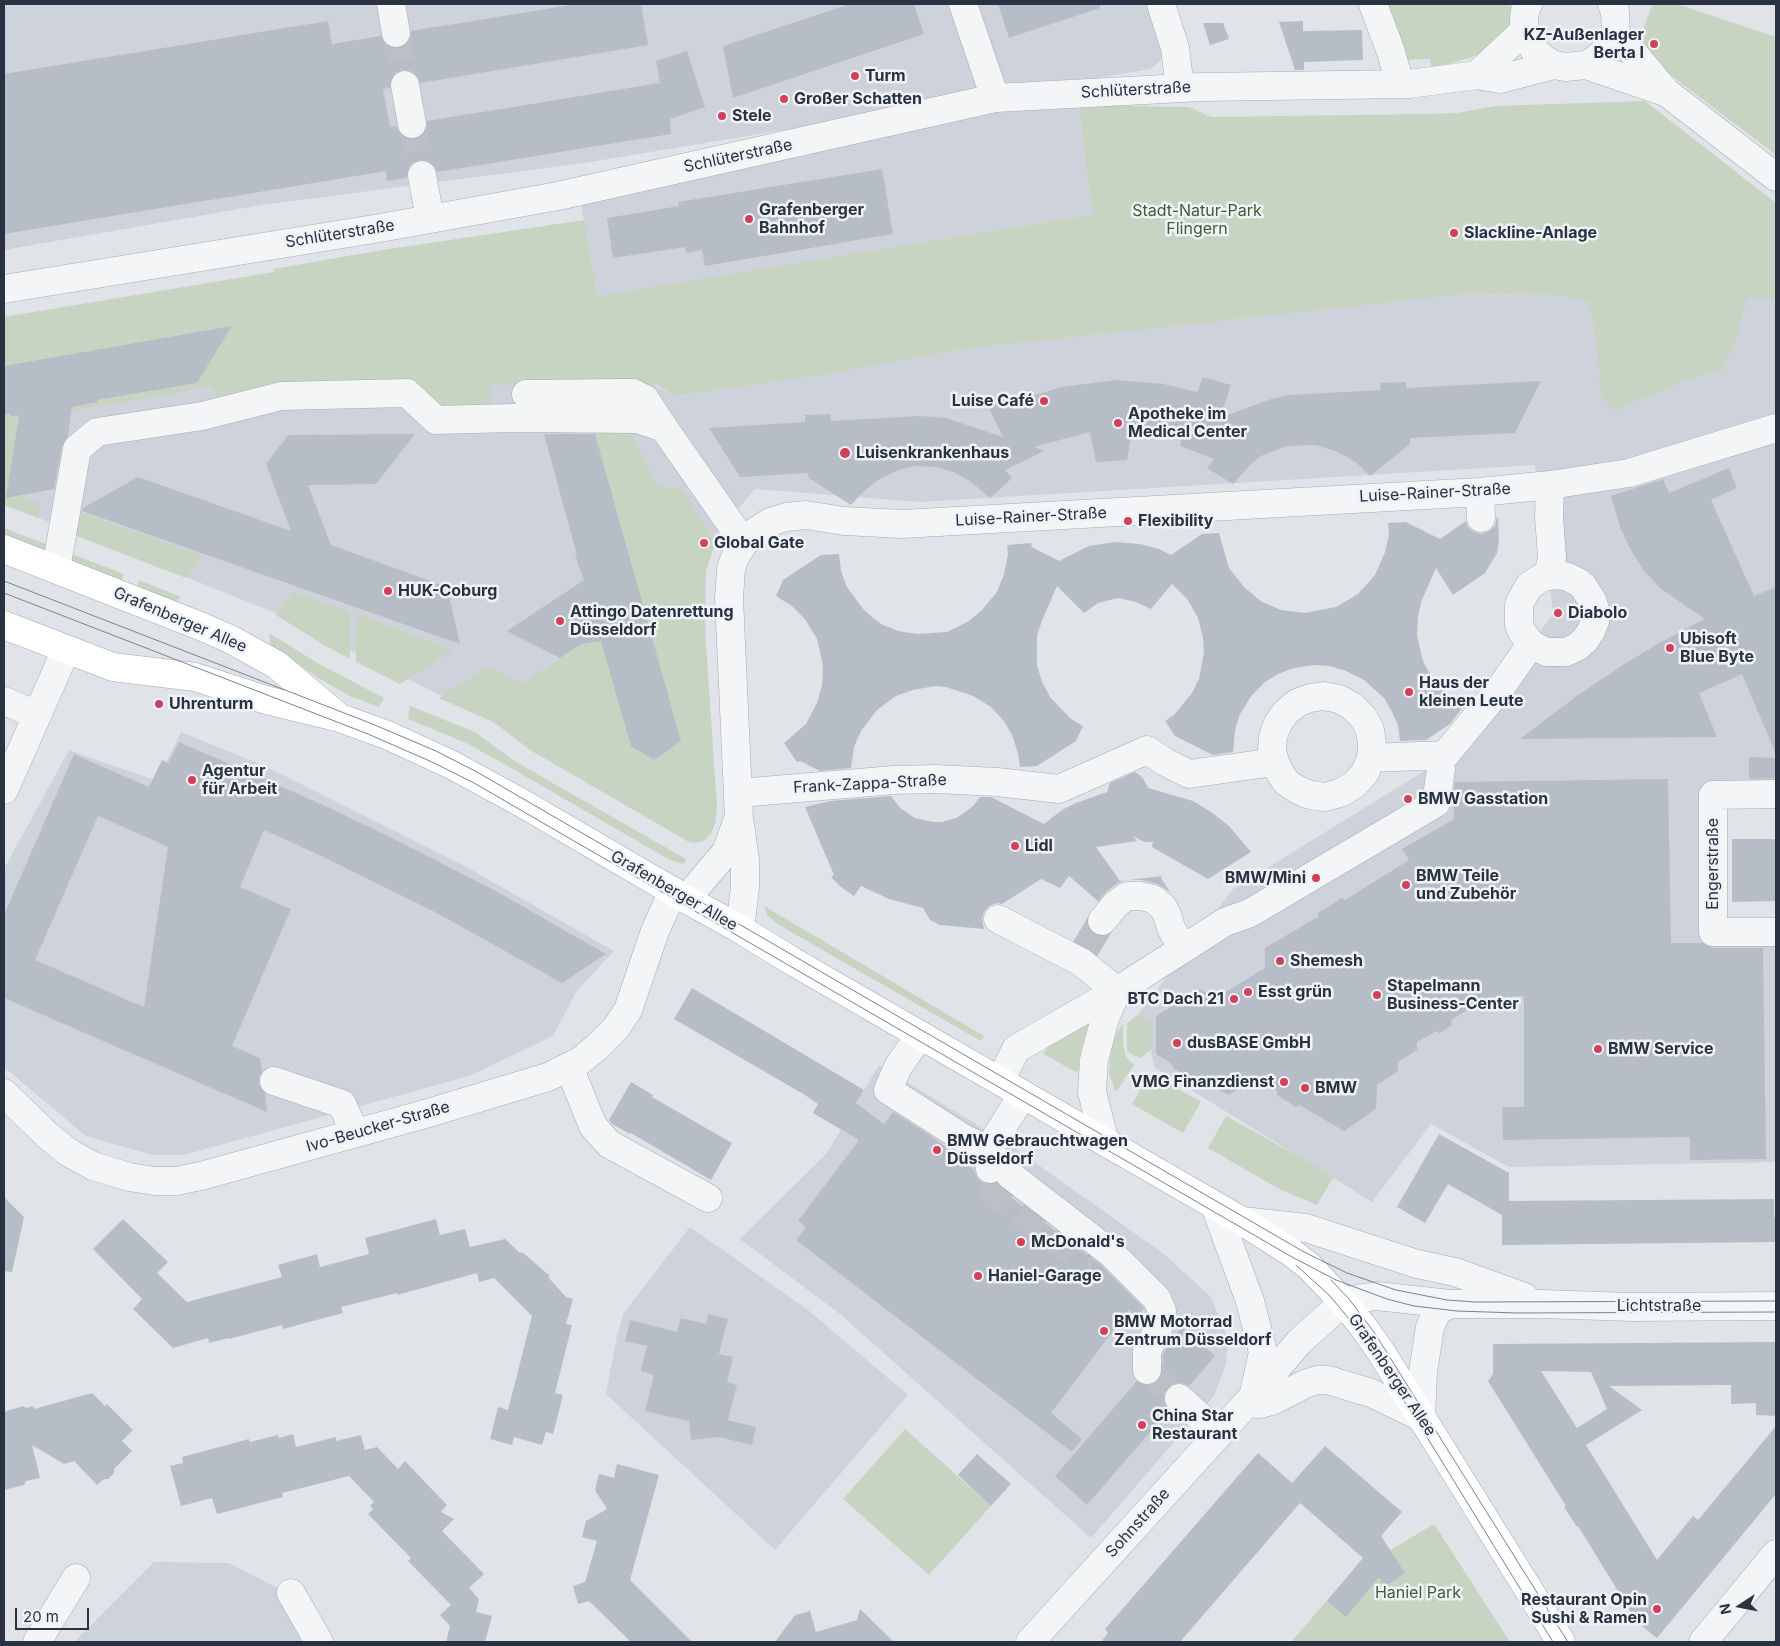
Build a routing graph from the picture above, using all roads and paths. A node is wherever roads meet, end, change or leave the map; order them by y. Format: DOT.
graph roads {
  1 [pos="391,4"];
  2 [pos="964,4"];
  3 [pos="1160,4"];
  4 [pos="1373,4"];
  5 [pos="1612,4"];
  6 [pos="1527,17"];
  7 [pos="396,33"];
  8 [pos="1616,36"];
  9 [pos="1554,65"];
  10 [pos="1586,65"];
  11 [pos="1476,75"];
  12 [pos="1400,84"];
  13 [pos="405,85"];
  14 [pos="1180,88"];
  15 [pos="1666,92"];
  16 [pos="995,98"];
  17 [pos="412,124"];
  18 [pos="422,175"];
  19 [pos="1776,177"];
  20 [pos="430,219"];
  21 [pos="4,289"];
  22 [pos="526,394"];
  23 [pos="664,428"];
  24 [pos="1776,428"];
  25 [pos="1550,485"];
  26 [pos="744,543"];
  27 [pos="4,549"];
  28 [pos="56,569"];
  29 [pos="1548,576"];
  30 [pos="4,625"];
  31 [pos="1531,644"];
  32 [pos="66,650"];
  33 [pos="4,702"];
  34 [pos="37,715"];
  35 [pos="340,718"];
  36 [pos="1371,758"];
  37 [pos="1275,762"];
  38 [pos="1441,769"];
  39 [pos="4,790"];
  40 [pos="1776,794"];
  41 [pos="739,806"];
  42 [pos="680,895"];
  43 [pos="998,919"];
  44 [pos="1102,921"];
  45 [pos="740,929"];
  46 [pos="1776,932"];
  47 [pos="1182,949"];
  48 [pos="1117,991"];
  49 [pos="920,1035"];
  50 [pos="569,1066"];
  51 [pos="274,1081"];
  52 [pos="1011,1087"];
  53 [pos="4,1094"];
  54 [pos="355,1134"];
  55 [pos="1105,1142"];
  56 [pos="988,1150"];
  57 [pos="991,1182"];
  58 [pos="708,1198"];
  59 [pos="1215,1206"];
  60 [pos="1242,1221"];
  61 [pos="1344,1303"];
  62 [pos="1450,1304"];
  63 [pos="1542,1304"];
  64 [pos="1776,1306"];
  65 [pos="1147,1370"];
  66 [pos="1179,1398"];
  67 [pos="1250,1399"];
  68 [pos="1422,1417"];
  69 [pos="1219,1434"];
  70 [pos="1776,1554"];
  71 [pos="76,1578"];
  72 [pos="290,1593"];
  73 [pos="37,1642"];
  74 [pos="319,1642"];
  75 [pos="1030,1642"];
  76 [pos="1561,1642"];
  77 [pos="1703,1642"];
  1 -- 7 [label="street"];
  2 -- 16 [label="street"];
  3 -- 14 [label="street"];
  4 -- 12 [label="street"];
  5 -- 8 [label="street"];
  6 -- 9 [label="street"];
  6 -- 11 [label="street"];
  8 -- 10 [label="street"];
  8 -- 15 [label="street"];
  9 -- 10 [label="street, Schlüterstraße"];
  9 -- 11 [label="street, Schlüterstraße"];
  10 -- 15 [label="street"];
  11 -- 12 [label="street, Schlüterstraße"];
  12 -- 14 [label="street, Schlüterstraße"];
  13 -- 17 [label="street"];
  14 -- 16 [label="street, Schlüterstraße"];
  15 -- 19 [label="street"];
  16 -- 20 [label="street, Schlüterstraße"];
  18 -- 20 [label="street"];
  20 -- 21 [label="street, Schlüterstraße"];
  22 -- 23 [label="street"];
  23 -- 26 [label="street"];
  23 -- 28 [label="street"];
  24 -- 25 [label="street, Luise-Rainer-Straße"];
  25 -- 26 [label="street, Luise-Rainer-Straße"];
  25 -- 29 [label="street"];
  26 -- 41 [label="street, Luise-Rainer-Straße"];
  27 -- 28 [label="main road, Grafenberger Allee"];
  28 -- 35 [label="main road, Grafenberger Allee"];
  29 -- 31 [label="street"];
  29 -- 31 [label="street"];
  30 -- 32 [label="main road, Grafenberger Allee"];
  31 -- 36 [label="street"];
  32 -- 34 [label="street"];
  32 -- 35 [label="main road, Grafenberger Allee"];
  33 -- 34 [label="street"];
  34 -- 39 [label="street"];
  35 -- 42 [label="main road, Grafenberger Allee"];
  36 -- 37 [label="street"];
  36 -- 37 [label="street"];
  37 -- 41 [label="street, Frank-Zappa-Straße"];
  38 -- 47 [label="street"];
  40 -- 46 [label="street, Engerstraße"];
  41 -- 42 [label="street, Luise-Rainer-Straße"];
  41 -- 45 [label="street, Luise-Rainer-Straße"];
  42 -- 45 [label="main road, Grafenberger Allee"];
  42 -- 50 [label="street, Ivo-Beucker-Straße"];
  43 -- 48 [label="street"];
  44 -- 47 [label="street"];
  45 -- 49 [label="main road, Grafenberger Allee"];
  47 -- 48 [label="street"];
  48 -- 52 [label="street"];
  48 -- 55 [label="street"];
  49 -- 52 [label="main road, Grafenberger Allee"];
  49 -- 56 [label="street"];
  50 -- 54 [label="street, Ivo-Beucker-Straße"];
  50 -- 58 [label="street"];
  51 -- 54 [label="street"];
  52 -- 55 [label="main road, Grafenberger Allee"];
  52 -- 56 [label="street"];
  53 -- 54 [label="street, Ivo-Beucker-Straße"];
  55 -- 59 [label="main road, Grafenberger Allee"];
  56 -- 57 [label="street"];
  56 -- 65 [label="street"];
  59 -- 60 [label="main road, Grafenberger Allee"];
  59 -- 67 [label="street"];
  60 -- 61 [label="main road, Grafenberger Allee"];
  60 -- 63 [label="street"];
  61 -- 62 [label="street, Lichtstraße"];
  61 -- 67 [label="street, Sohnstraße"];
  61 -- 68 [label="main road, Grafenberger Allee"];
  62 -- 63 [label="street, Lichtstraße"];
  62 -- 68 [label="street"];
  63 -- 64 [label="street, Lichtstraße"];
  66 -- 69 [label="street"];
  67 -- 68 [label="street"];
  67 -- 69 [label="street, Sohnstraße"];
  68 -- 76 [label="main road, Grafenberger Allee"];
  69 -- 75 [label="street, Sohnstraße"];
  70 -- 77 [label="street"];
  71 -- 73 [label="street"];
  72 -- 74 [label="street"];
}
